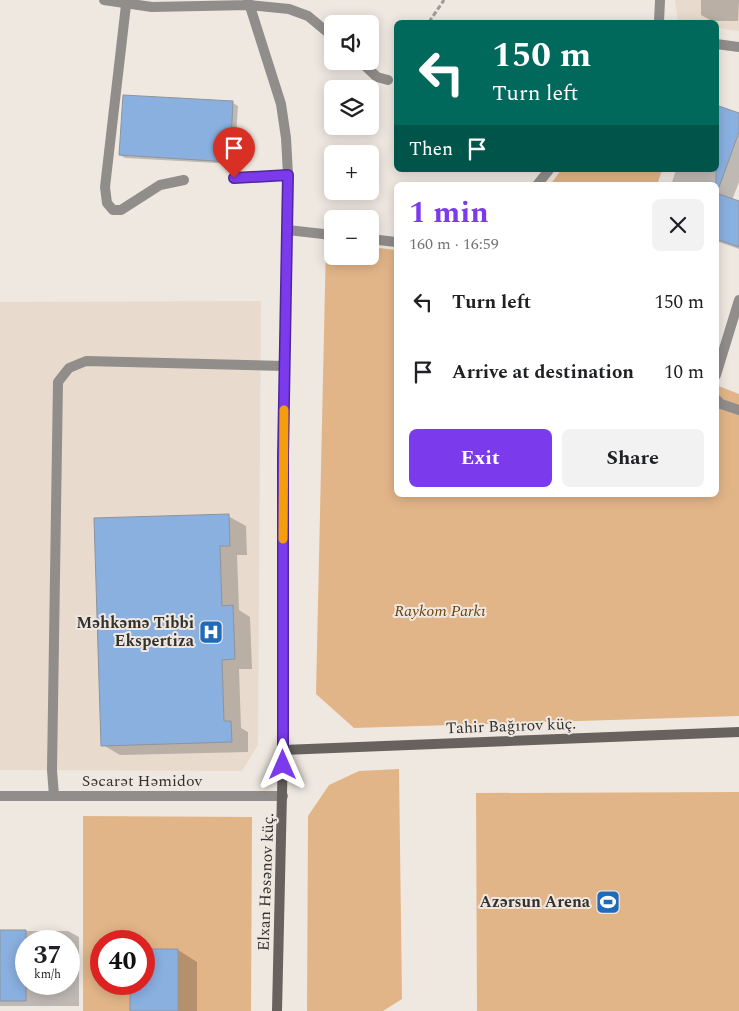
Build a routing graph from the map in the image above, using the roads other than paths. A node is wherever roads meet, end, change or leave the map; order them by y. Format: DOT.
graph roads {
  1 [pos="104,0"];
  2 [pos="660,0"];
  3 [pos="248,3"];
  4 [pos="126,5"];
  5 [pos="660,20"];
  6 [pos="324,29"];
  7 [pos="719,44"];
  8 [pos="739,47"];
  9 [pos="370,70"];
  10 [pos="388,80"];
  11 [pos="547,172"];
  12 [pos="288,175"];
  13 [pos="234,178"];
  14 [pos="184,180"];
  15 [pos="539,182"];
  16 [pos="288,230"];
  17 [pos="324,234"];
  18 [pos="379,240"];
  19 [pos="394,242"];
  20 [pos="739,300"];
  21 [pos="719,364"];
  22 [pos="285,366"];
  23 [pos="719,402"];
  24 [pos="739,410"];
  25 [pos="739,732"];
  26 [pos="283,750"];
  27 [pos="0,796"];
  28 [pos="54,796"];
  29 [pos="283,796"];
  30 [pos="277,1011"];
  1 -- 4 [label="street"];
  2 -- 5 [label="street"];
  3 -- 4 [label="street"];
  3 -- 6 [label="street"];
  3 -- 12 [label="street, Elxan Həsənov küç."];
  4 -- 14 [label="street"];
  7 -- 8 [label="street"];
  9 -- 10 [label="street"];
  11 -- 15 [label="street"];
  12 -- 13 [label="street"];
  12 -- 16 [label="street, Elxan Həsənov küç."];
  16 -- 17 [label="street"];
  16 -- 22 [label="street, Elxan Həsənov küç."];
  18 -- 19 [label="street"];
  20 -- 21 [label="street"];
  22 -- 26 [label="street, Elxan Həsənov küç."];
  22 -- 28 [label="street"];
  23 -- 24 [label="street"];
  25 -- 26 [label="street, Tahir Bağırov küç."];
  26 -- 29 [label="street, Elxan Həsənov küç."];
  27 -- 28 [label="street, Səcarət Həmidov"];
  28 -- 29 [label="street, Səcarət Həmidov"];
  29 -- 30 [label="street, Elxan Həsənov küç."];
}
